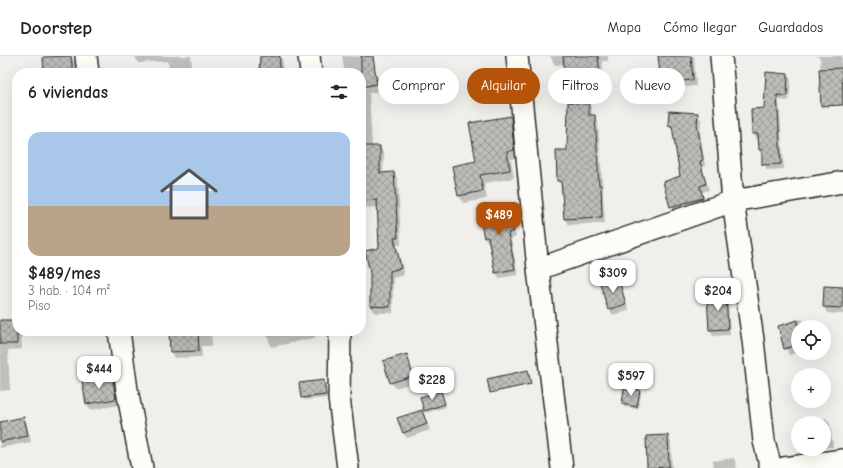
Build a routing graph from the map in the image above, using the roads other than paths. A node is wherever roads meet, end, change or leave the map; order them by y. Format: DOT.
graph roads {
  1 [pos="86,56"];
  2 [pos="310,56"];
  3 [pos="517,56"];
  4 [pos="721,56"];
  5 [pos="87,68"];
  6 [pos="311,68"];
  7 [pos="843,182"];
  8 [pos="734,201"];
  9 [pos="538,269"];
  10 [pos="121,336"];
  11 [pos="340,336"];
  12 [pos="843,460"];
  13 [pos="142,468"];
  14 [pos="348,468"];
  15 [pos="562,468"];
  16 [pos="770,468"];
  17 [pos="784,468"];
  1 -- 5 [label="street"];
  2 -- 6 [label="street"];
  3 -- 9 [label="street"];
  4 -- 8 [label="street"];
  7 -- 8 [label="street"];
  8 -- 9 [label="street"];
  8 -- 16 [label="street"];
  9 -- 15 [label="street"];
  10 -- 13 [label="street"];
  11 -- 14 [label="street"];
  12 -- 17 [label="street"];
}
